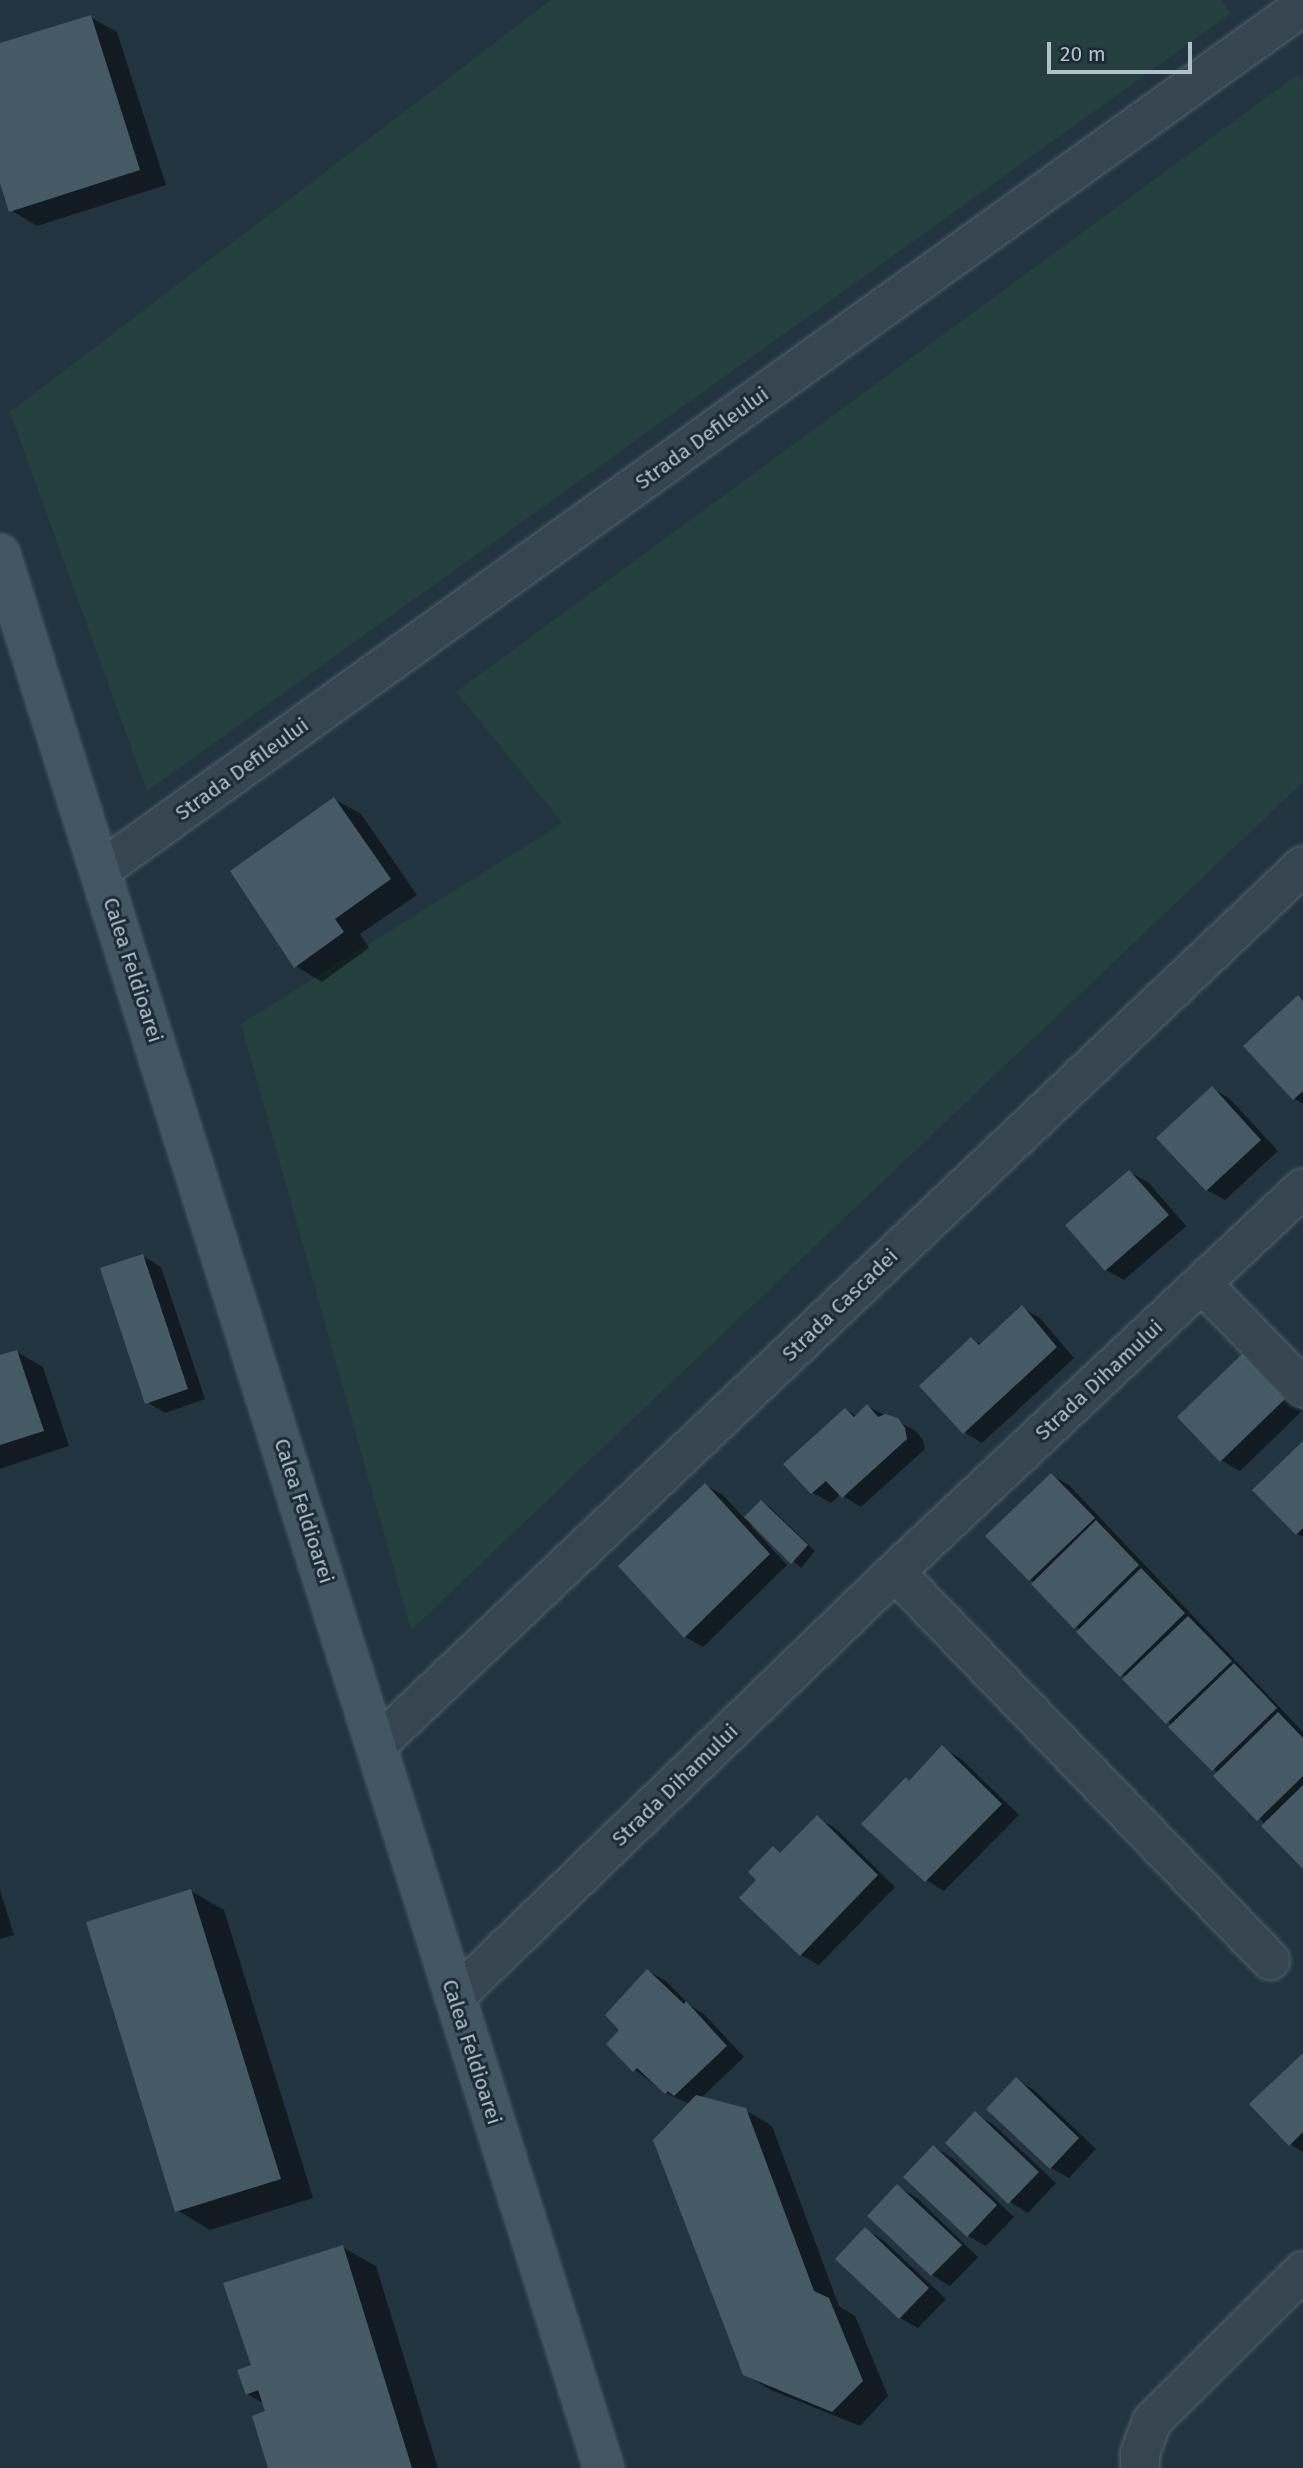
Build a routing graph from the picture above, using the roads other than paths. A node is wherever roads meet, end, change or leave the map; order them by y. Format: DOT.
graph roads {
  1 [pos="1303,6"];
  2 [pos="0,554"];
  3 [pos="1303,866"];
  4 [pos="101,870"];
  5 [pos="1303,1188"];
  6 [pos="1202,1284"];
  7 [pos="1303,1388"];
  8 [pos="895,1572"];
  9 [pos="378,1744"];
  10 [pos="1270,1960"];
  11 [pos="454,1997"];
  12 [pos="1303,2271"];
  13 [pos="604,2468"];
  14 [pos="1140,2468"];
  1 -- 4 [label="street, Strada Defileului"];
  2 -- 4 [label="main road, Calea Feldioarei"];
  3 -- 9 [label="street, Strada Cascadei"];
  4 -- 9 [label="main road, Calea Feldioarei"];
  5 -- 6 [label="street, Strada Dihamului"];
  6 -- 7 [label="street"];
  6 -- 8 [label="street, Strada Dihamului"];
  8 -- 10 [label="street"];
  8 -- 11 [label="street, Strada Dihamului"];
  9 -- 11 [label="main road, Calea Feldioarei"];
  11 -- 13 [label="main road, Calea Feldioarei"];
  12 -- 14 [label="street"];
}
